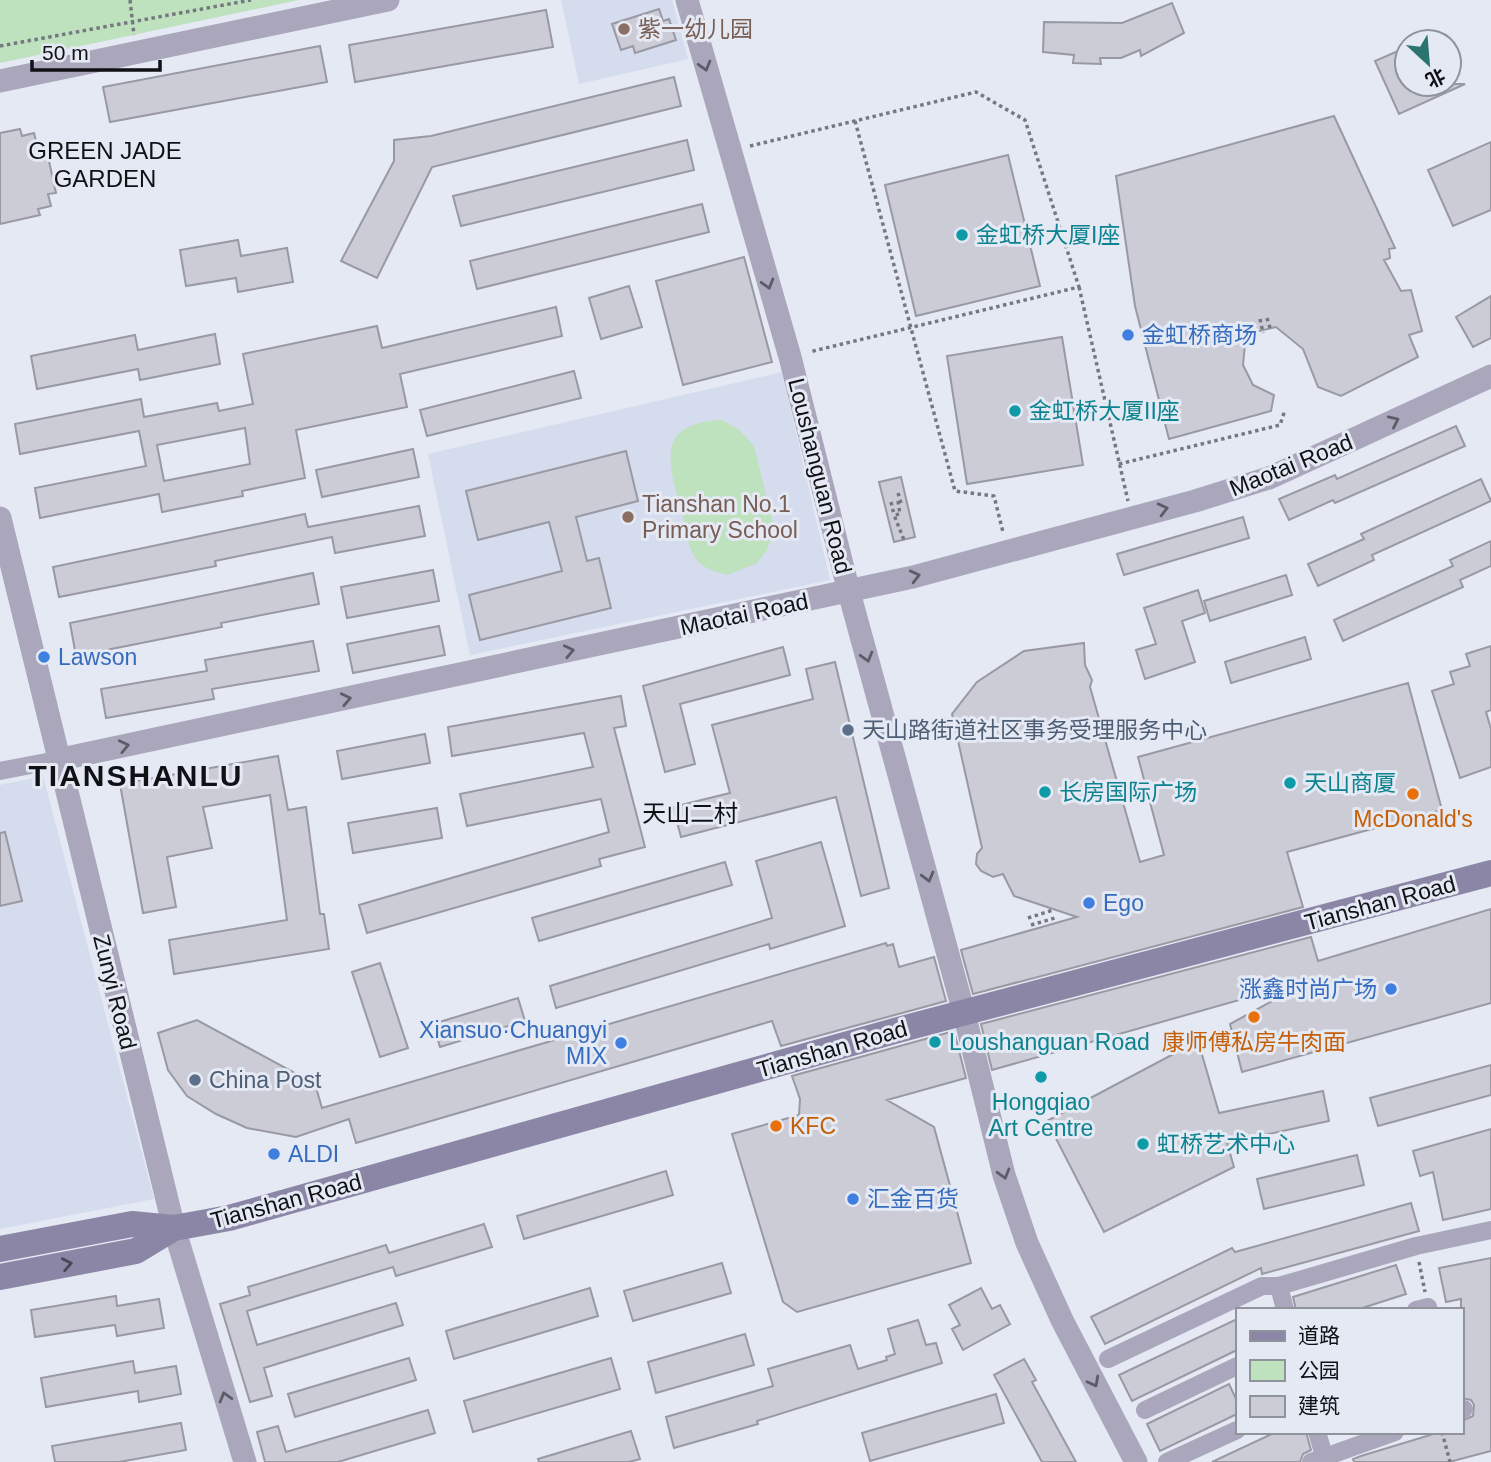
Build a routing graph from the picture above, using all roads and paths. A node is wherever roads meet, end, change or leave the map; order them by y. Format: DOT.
graph roads {
  1 [pos="130,0"];
  2 [pos="251,0"];
  3 [pos="388,0"];
  4 [pos="687,0"];
  5 [pos="132,22"];
  6 [pos="0,46"];
  7 [pos="137,50"];
  8 [pos="0,80"];
  9 [pos="855,121"];
  10 [pos="729,151"];
  11 [pos="1079,287"];
  12 [pos="1267,318"];
  13 [pos="1260,319"];
  14 [pos="910,326"];
  15 [pos="1271,331"];
  16 [pos="1263,333"];
  17 [pos="790,357"];
  18 [pos="1491,376"];
  19 [pos="1285,410"];
  20 [pos="1119,464"];
  21 [pos="898,493"];
  22 [pos="892,496"];
  23 [pos="891,502"];
  24 [pos="894,508"];
  25 [pos="894,515"];
  26 [pos="1132,517"];
  27 [pos="0,518"];
  28 [pos="904,540"];
  29 [pos="1008,551"];
  30 [pos="849,592"];
  31 [pos="57,760"];
  32 [pos="0,771"];
  33 [pos="1491,873"];
  34 [pos="1053,911"];
  35 [pos="1028,918"];
  36 [pos="1055,918"];
  37 [pos="1031,925"];
  38 [pos="964,1013"];
  39 [pos="174,1228"];
  40 [pos="1491,1230"];
  41 [pos="1416,1246"];
  42 [pos="0,1249"];
  43 [pos="0,1277"];
  44 [pos="1279,1286"];
  45 [pos="1284,1308"];
  46 [pos="1422,1308"];
  47 [pos="1108,1359"];
  48 [pos="1236,1366"];
  49 [pos="1145,1410"];
  50 [pos="1236,1430"];
  51 [pos="1317,1434"];
  52 [pos="1390,1434"];
  53 [pos="1443,1434"];
  54 [pos="1320,1460"];
  55 [pos="245,1462"];
  56 [pos="1136,1462"];
  57 [pos="1167,1462"];
  58 [pos="1450,1462"];
  1 -- 5 [label="path"];
  2 -- 5 [label="path"];
  3 -- 7 [label="street"];
  4 -- 10 [label="street, Loushanguan Road, one-way"];
  5 -- 6 [label="path"];
  5 -- 7 [label="path"];
  7 -- 8 [label="street"];
  9 -- 10 [label="path"];
  9 -- 11 [label="path"];
  9 -- 14 [label="path"];
  10 -- 17 [label="street, Loushanguan Road, one-way"];
  11 -- 14 [label="path"];
  11 -- 20 [label="path"];
  12 -- 15 [label="path"];
  13 -- 16 [label="path"];
  14 -- 17 [label="path"];
  14 -- 29 [label="path"];
  17 -- 30 [label="street, Loushanguan Road"];
  26 -- 18 [label="street, Maotai Road, one-way"];
  19 -- 20 [label="path"];
  20 -- 26 [label="path"];
  21 -- 25 [label="path"];
  22 -- 24 [label="path"];
  23 -- 25 [label="path"];
  25 -- 28 [label="path"];
  26 -- 29 [label="street, Maotai Road"];
  27 -- 31 [label="street, Zunyi Road"];
  30 -- 29 [label="street, Maotai Road, one-way"];
  31 -- 30 [label="street, Maotai Road, one-way"];
  30 -- 38 [label="street, Loushanguan Road, one-way"];
  31 -- 32 [label="street"];
  31 -- 39 [label="street, Zunyi Road"];
  33 -- 38 [label="main road, Tianshan Road"];
  34 -- 35 [label="path"];
  36 -- 37 [label="path"];
  38 -- 39 [label="main road, Tianshan Road"];
  38 -- 56 [label="street, Loushanguan Road, one-way"];
  39 -- 42 [label="main road, Tianshan Road"];
  43 -- 39 [label="main road, Tianshan Road, one-way"];
  55 -- 39 [label="street, Zunyi Road, one-way"];
  40 -- 41 [label="street"];
  41 -- 44 [label="street"];
  41 -- 46 [label="path"];
  44 -- 45 [label="street"];
  44 -- 47 [label="street"];
  48 -- 49 [label="street"];
  50 -- 57 [label="street"];
  51 -- 54 [label="street"];
  52 -- 54 [label="street"];
  53 -- 58 [label="path"];
}
